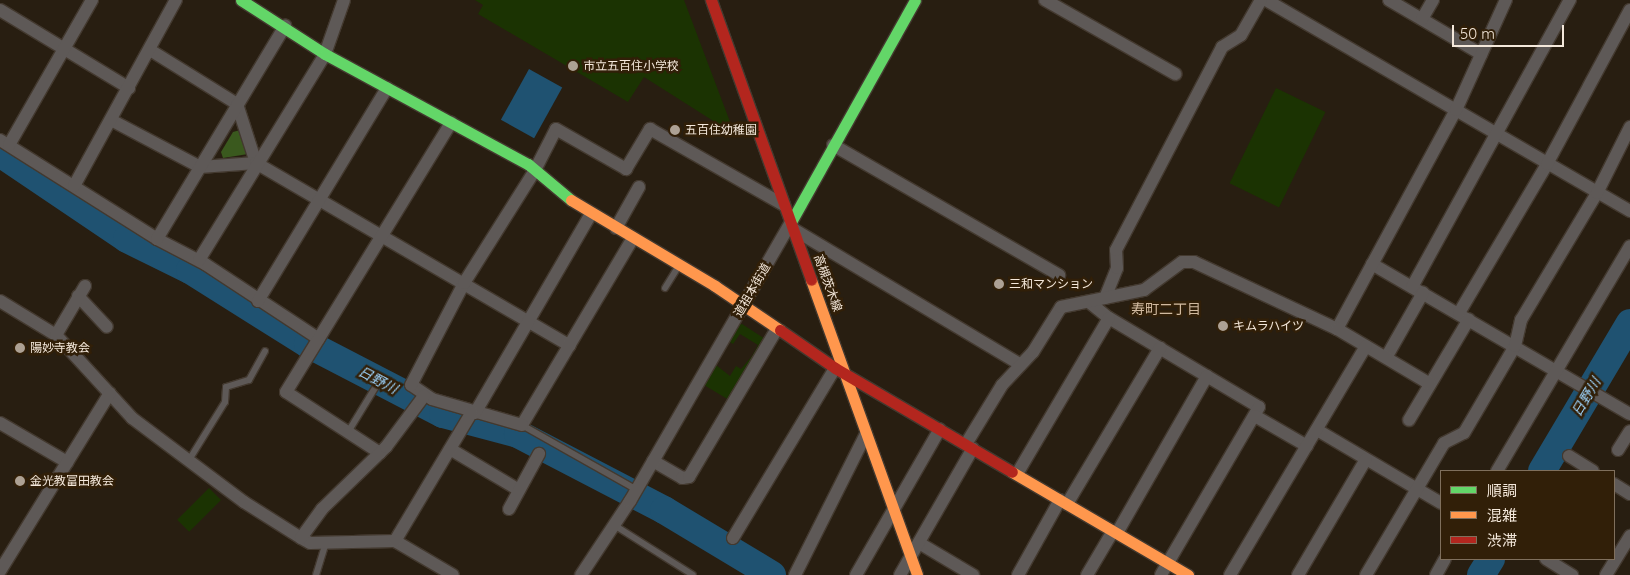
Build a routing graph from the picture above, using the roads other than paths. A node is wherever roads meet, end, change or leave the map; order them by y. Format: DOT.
graph roads {
  1 [pos="5,0"];
  2 [pos="92,0"];
  3 [pos="176,0"];
  4 [pos="241,0"];
  5 [pos="344,0"];
  6 [pos="711,0"];
  7 [pos="915,0"];
  8 [pos="1045,0"];
  9 [pos="1261,0"];
  10 [pos="1266,0"];
  11 [pos="1389,0"];
  12 [pos="1433,0"];
  13 [pos="1506,0"];
  14 [pos="1570,0"];
  15 [pos="259,4"];
  16 [pos="0,10"];
  17 [pos="1630,10"];
  18 [pos="1422,19"];
  19 [pos="285,26"];
  20 [pos="64,50"];
  21 [pos="150,50"];
  22 [pos="325,54"];
  23 [pos="1480,54"];
  24 [pos="1175,74"];
  25 [pos="129,88"];
  26 [pos="387,88"];
  27 [pos="238,104"];
  28 [pos="1456,110"];
  29 [pos="111,120"];
  30 [pos="452,123"];
  31 [pos="1630,127"];
  32 [pos="1498,135"];
  33 [pos="5,142"];
  34 [pos="833,145"];
  35 [pos="256,163"];
  36 [pos="1547,164"];
  37 [pos="200,167"];
  38 [pos="534,172"];
  39 [pos="74,186"];
  40 [pos="639,187"];
  41 [pos="1596,193"];
  42 [pos="321,200"];
  43 [pos="784,205"];
  44 [pos="1630,211"];
  45 [pos="591,214"];
  46 [pos="792,226"];
  47 [pos="616,228"];
  48 [pos="383,237"];
  49 [pos="633,238"];
  50 [pos="157,239"];
  51 [pos="1630,246"];
  52 [pos="199,260"];
  53 [pos="1372,264"];
  54 [pos="679,265"];
  55 [pos="1059,275"];
  56 [pos="464,284"];
  57 [pos="665,288"];
  58 [pos="1418,290"];
  59 [pos="1105,298"];
  60 [pos="258,300"];
  61 [pos="0,302"];
  62 [pos="1089,302"];
  63 [pos="742,307"];
  64 [pos="1464,316"];
  65 [pos="1109,318"];
  66 [pos="528,322"];
  67 [pos="107,327"];
  68 [pos="777,329"];
  69 [pos="1337,329"];
  70 [pos="56,335"];
  71 [pos="315,345"];
  72 [pos="570,346"];
  73 [pos="1366,346"];
  74 [pos="1515,346"];
  75 [pos="1160,348"];
  76 [pos="265,351"];
  77 [pos="1387,356"];
  78 [pos="1021,365"];
  79 [pos="1557,370"];
  80 [pos="841,371"];
  81 [pos="1207,376"];
  82 [pos="1430,384"];
  83 [pos="375,388"];
  84 [pos="110,393"];
  85 [pos="420,402"];
  86 [pos="474,412"];
  87 [pos="1630,414"];
  88 [pos="1255,416"];
  89 [pos="1409,420"];
  90 [pos="0,423"];
  91 [pos="522,425"];
  92 [pos="940,429"];
  93 [pos="1317,430"];
  94 [pos="348,432"];
  95 [pos="1630,433"];
  96 [pos="866,434"];
  97 [pos="544,441"];
  98 [pos="969,446"];
  99 [pos="1307,446"];
  100 [pos="450,449"];
  101 [pos="1618,450"];
  102 [pos="380,452"];
  103 [pos="539,453"];
  104 [pos="1569,456"];
  105 [pos="1366,459"];
  106 [pos="190,460"];
  107 [pos="653,461"];
  108 [pos="67,462"];
  109 [pos="1498,470"];
  110 [pos="1591,470"];
  111 [pos="1016,474"];
  112 [pos="1615,485"];
  113 [pos="1415,488"];
  114 [pos="638,489"];
  115 [pos="520,490"];
  116 [pos="1630,494"];
  117 [pos="1064,502"];
  118 [pos="1440,502"];
  119 [pos="510,509"];
  120 [pos="894,511"];
  121 [pos="614,525"];
  122 [pos="1115,532"];
  123 [pos="1630,536"];
  124 [pos="302,538"];
  125 [pos="733,538"];
  126 [pos="394,541"];
  127 [pos="326,543"];
  128 [pos="919,543"];
  129 [pos="911,558"];
  130 [pos="1444,560"];
  131 [pos="1548,560"];
  132 [pos="1168,563"];
  133 [pos="0,571"];
  134 [pos="450,574"];
  135 [pos="316,575"];
  136 [pos="581,575"];
  137 [pos="693,575"];
  138 [pos="795,575"];
  139 [pos="856,575"];
  140 [pos="900,575"];
  141 [pos="917,575"];
  142 [pos="973,575"];
  143 [pos="1018,575"];
  144 [pos="1087,575"];
  145 [pos="1161,575"];
  146 [pos="1188,575"];
  147 [pos="1230,575"];
  148 [pos="1298,575"];
  149 [pos="1366,575"];
  150 [pos="1436,575"];
  151 [pos="1572,575"];
  152 [pos="1606,575"];
  1 -- 16 [label="street"];
  2 -- 20 [label="street"];
  3 -- 21 [label="street"];
  4 -- 15 [label="street"];
  5 -- 22 [label="street"];
  6 -- 43 [label="street, 高槻茨木線"];
  7 -- 34 [label="street, 道祖本街道"];
  8 -- 24 [label="street"];
  9 -- 59 [label="street"];
  10 -- 28 [label="street"];
  11 -- 18 [label="street"];
  12 -- 18 [label="street"];
  13 -- 23 [label="street"];
  14 -- 32 [label="street"];
  15 -- 19 [label="street"];
  16 -- 20 [label="street"];
  17 -- 36 [label="street"];
  18 -- 23 [label="street"];
  19 -- 22 [label="street"];
  19 -- 27 [label="street"];
  20 -- 25 [label="street"];
  20 -- 33 [label="street"];
  21 -- 25 [label="street"];
  21 -- 27 [label="street"];
  22 -- 26 [label="street"];
  22 -- 35 [label="street"];
  23 -- 28 [label="street"];
  25 -- 29 [label="street"];
  26 -- 30 [label="street"];
  26 -- 42 [label="street"];
  27 -- 35 [label="street"];
  27 -- 37 [label="street"];
  28 -- 32 [label="street"];
  28 -- 53 [label="street"];
  29 -- 37 [label="street"];
  29 -- 39 [label="street"];
  30 -- 38 [label="street"];
  30 -- 48 [label="street"];
  31 -- 41 [label="street"];
  32 -- 36 [label="street"];
  32 -- 58 [label="street"];
  33 -- 39 [label="street"];
  34 -- 46 [label="street, 道祖本街道"];
  34 -- 55 [label="street"];
  35 -- 37 [label="street"];
  35 -- 42 [label="street"];
  35 -- 52 [label="street"];
  36 -- 41 [label="street"];
  36 -- 64 [label="street"];
  37 -- 50 [label="street"];
  38 -- 43 [label="street"];
  38 -- 45 [label="street"];
  38 -- 56 [label="street"];
  39 -- 50 [label="street"];
  40 -- 47 [label="street"];
  41 -- 44 [label="street"];
  41 -- 74 [label="street"];
  42 -- 48 [label="street"];
  42 -- 60 [label="street"];
  43 -- 46 [label="street, 高槻茨木線"];
  45 -- 47 [label="street"];
  45 -- 66 [label="street"];
  46 -- 63 [label="street, 道祖本街道"];
  46 -- 78 [label="street"];
  46 -- 80 [label="street, 高槻茨木線"];
  47 -- 49 [label="street"];
  48 -- 56 [label="street"];
  48 -- 71 [label="street"];
  49 -- 54 [label="street"];
  49 -- 72 [label="street"];
  50 -- 52 [label="street"];
  51 -- 79 [label="street"];
  52 -- 60 [label="street"];
  53 -- 58 [label="street"];
  53 -- 69 [label="street"];
  54 -- 57 [label="lane"];
  54 -- 63 [label="street"];
  56 -- 66 [label="street"];
  56 -- 85 [label="street"];
  58 -- 64 [label="street"];
  58 -- 77 [label="street"];
  59 -- 62 [label="street"];
  59 -- 69 [label="street"];
  60 -- 71 [label="street"];
  61 -- 70 [label="street"];
  62 -- 65 [label="street"];
  62 -- 78 [label="street"];
  63 -- 68 [label="street"];
  63 -- 107 [label="street, 道祖本街道"];
  64 -- 74 [label="street"];
  64 -- 82 [label="street"];
  65 -- 75 [label="street"];
  65 -- 111 [label="street"];
  66 -- 72 [label="street"];
  66 -- 86 [label="street"];
  67 -- 70 [label="street"];
  68 -- 80 [label="street"];
  68 -- 107 [label="street"];
  69 -- 73 [label="street"];
  70 -- 84 [label="street"];
  71 -- 94 [label="street"];
  72 -- 91 [label="street"];
  73 -- 77 [label="street"];
  73 -- 93 [label="street"];
  74 -- 79 [label="street"];
  74 -- 113 [label="street"];
  75 -- 81 [label="street"];
  75 -- 117 [label="street"];
  76 -- 106 [label="lane"];
  77 -- 82 [label="street"];
  78 -- 98 [label="street"];
  79 -- 87 [label="street"];
  79 -- 109 [label="street"];
  80 -- 92 [label="street"];
  80 -- 96 [label="street, 高槻茨木線"];
  80 -- 125 [label="street"];
  81 -- 88 [label="street"];
  81 -- 122 [label="street"];
  82 -- 89 [label="street"];
  83 -- 94 [label="lane"];
  84 -- 106 [label="street"];
  84 -- 108 [label="street"];
  85 -- 86 [label="street"];
  85 -- 102 [label="street"];
  86 -- 91 [label="street"];
  86 -- 100 [label="street"];
  88 -- 99 [label="street"];
  88 -- 132 [label="street"];
  90 -- 108 [label="street"];
  91 -- 97 [label="lane"];
  92 -- 98 [label="street"];
  92 -- 120 [label="street"];
  93 -- 99 [label="street"];
  93 -- 105 [label="street"];
  94 -- 102 [label="street"];
  95 -- 101 [label="street"];
  96 -- 120 [label="street, 高槻茨木線"];
  96 -- 138 [label="street"];
  97 -- 103 [label="lane"];
  97 -- 114 [label="lane"];
  98 -- 111 [label="street"];
  98 -- 128 [label="street"];
  99 -- 147 [label="street"];
  100 -- 115 [label="street"];
  100 -- 126 [label="street"];
  102 -- 124 [label="street"];
  103 -- 115 [label="street"];
  104 -- 110 [label="street"];
  105 -- 113 [label="street"];
  105 -- 148 [label="street"];
  106 -- 124 [label="street"];
  107 -- 114 [label="street, 道祖本街道"];
  108 -- 133 [label="street"];
  111 -- 117 [label="street"];
  112 -- 116 [label="street"];
  113 -- 118 [label="street"];
  113 -- 149 [label="street"];
  114 -- 121 [label="street, 道祖本街道"];
  115 -- 119 [label="street"];
  117 -- 122 [label="street"];
  117 -- 143 [label="street"];
  120 -- 129 [label="street, 高槻茨木線"];
  120 -- 139 [label="street"];
  121 -- 136 [label="street, 道祖本街道"];
  121 -- 137 [label="lane"];
  122 -- 132 [label="street"];
  122 -- 144 [label="street"];
  123 -- 152 [label="street"];
  124 -- 127 [label="street"];
  126 -- 127 [label="street"];
  126 -- 134 [label="street"];
  127 -- 135 [label="lane"];
  128 -- 129 [label="street"];
  128 -- 142 [label="street"];
  129 -- 140 [label="street"];
  129 -- 141 [label="street, 高槻茨木線"];
  130 -- 150 [label="street"];
  131 -- 151 [label="street"];
  132 -- 145 [label="street"];
  132 -- 146 [label="street"];
}
